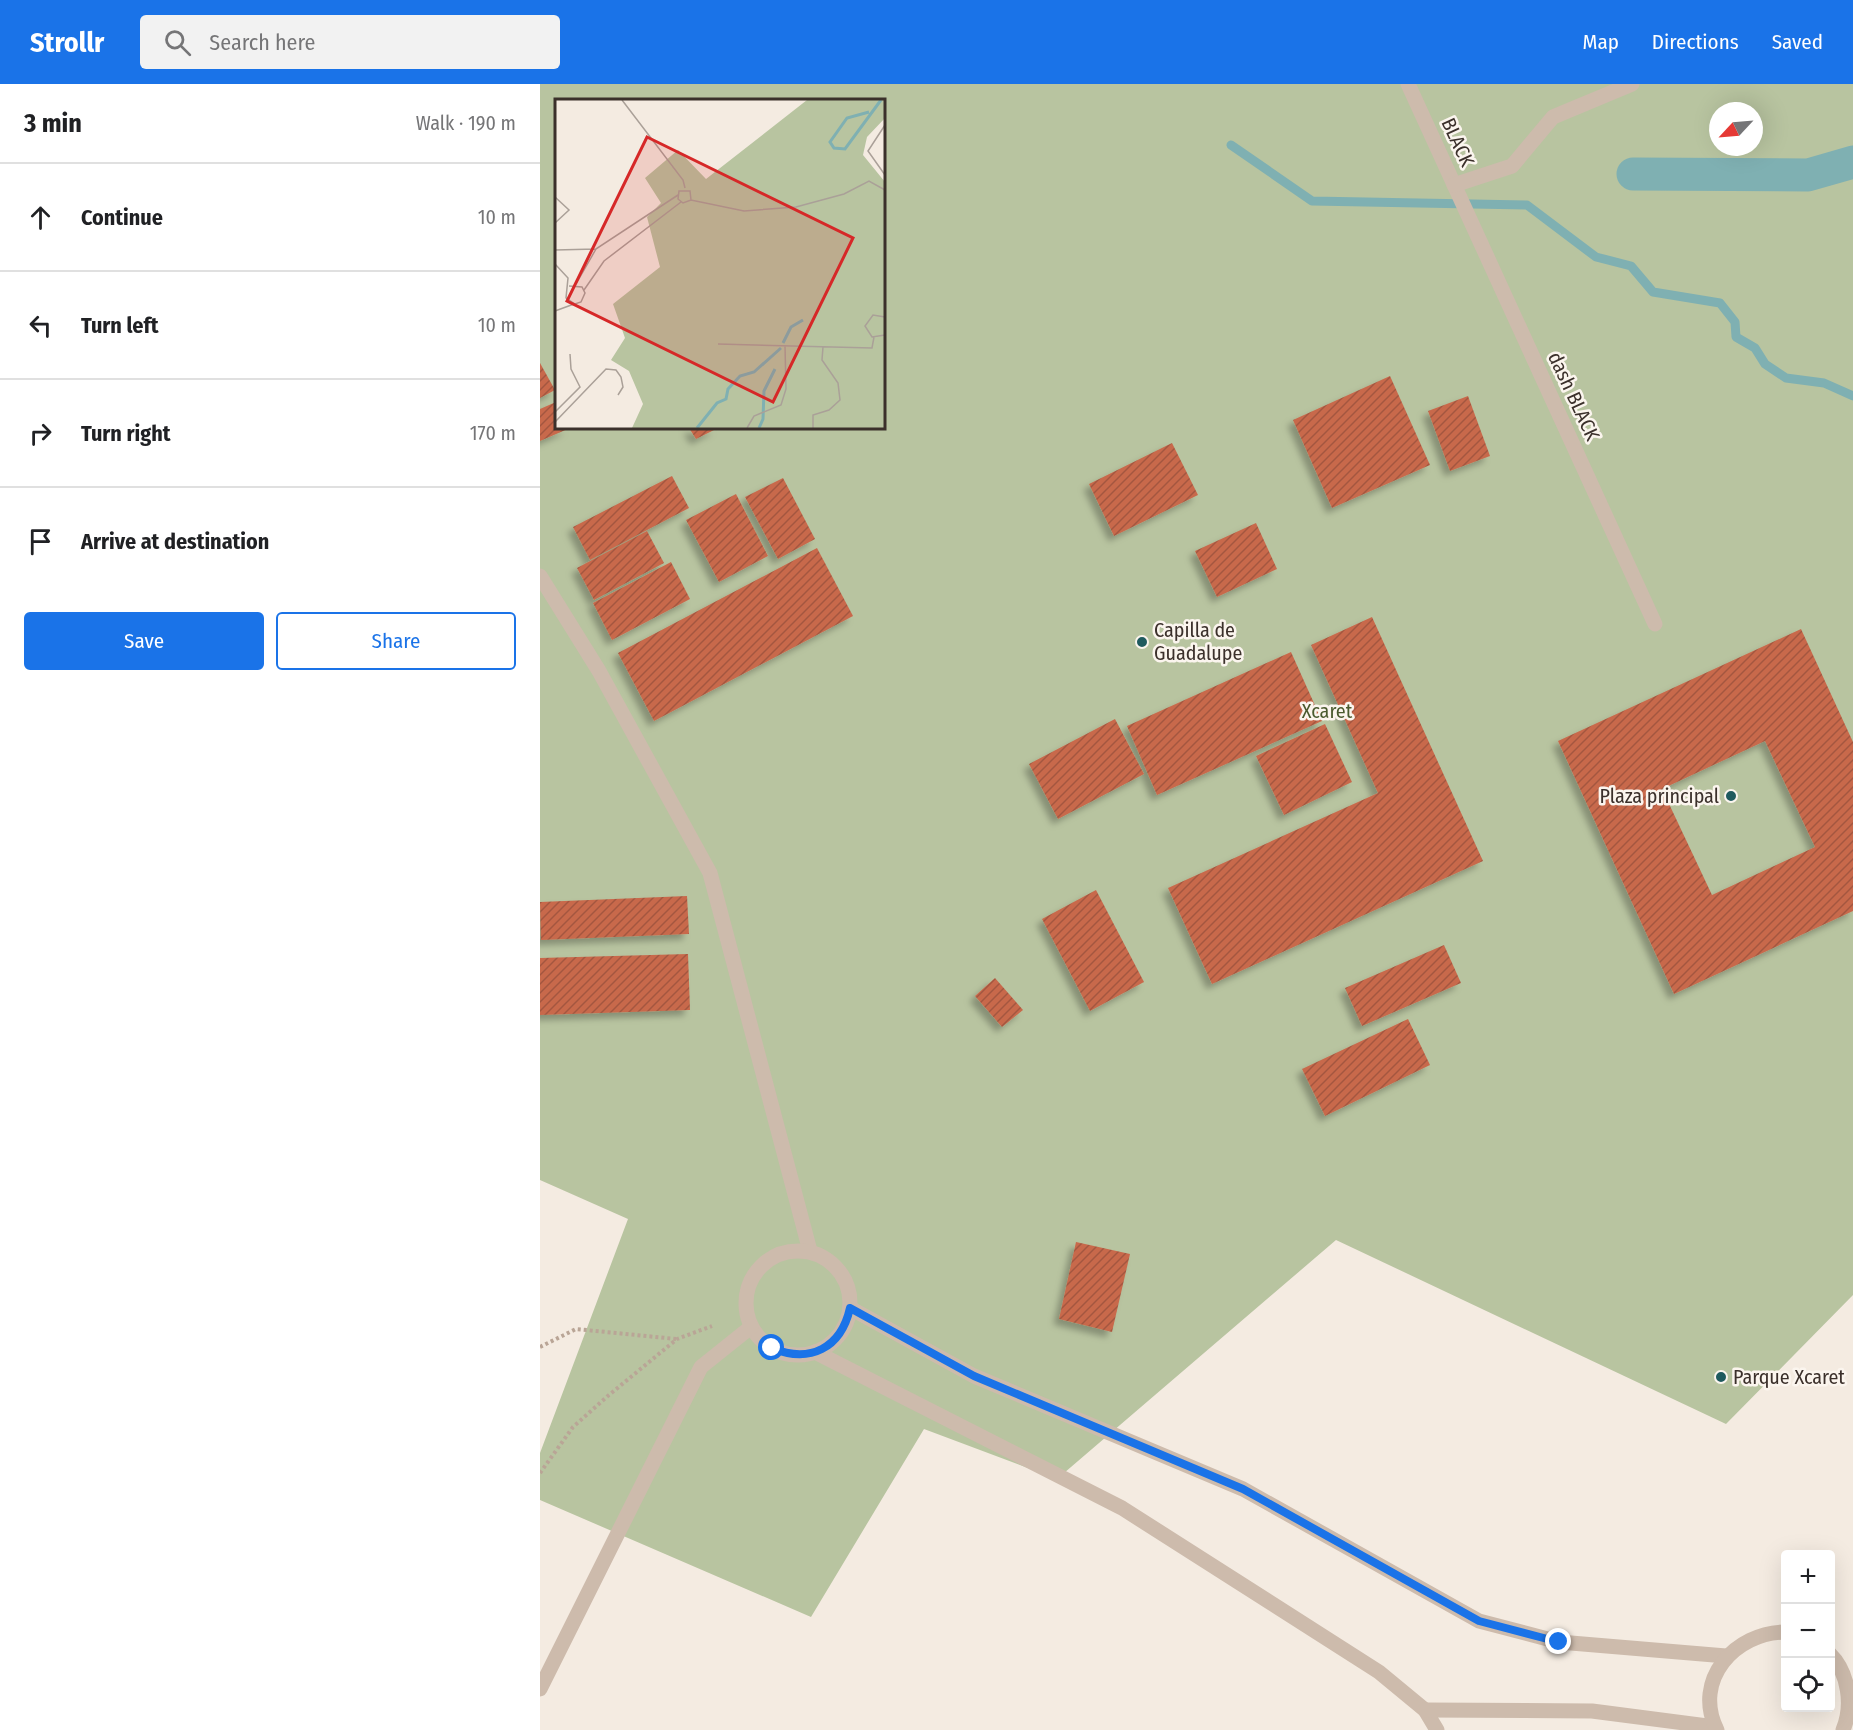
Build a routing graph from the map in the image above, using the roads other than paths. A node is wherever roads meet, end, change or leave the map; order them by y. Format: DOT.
graph roads {
  1 [pos="1408,84"];
  2 [pos="1632,84"];
  3 [pos="1454,185"];
  4 [pos="540,576"];
  5 [pos="1655,624"];
  6 [pos="810,1251"];
  7 [pos="850,1308"];
  8 [pos="749,1320"];
  9 [pos="815,1353"];
  10 [pos="1781,1632"];
  11 [pos="1726,1656"];
  12 [pos="1833,1658"];
  13 [pos="1849,1679"];
  14 [pos="540,1689"];
  15 [pos="1425,1710"];
  16 [pos="1716,1729"];
  17 [pos="1437,1730"];
  18 [pos="1843,1730"];
  1 -- 3 [label="street, BLACK"];
  2 -- 3 [label="street"];
  3 -- 5 [label="street, dash BLACK"];
  4 -- 6 [label="street"];
  6 -- 7 [label="street"];
  6 -- 8 [label="street"];
  7 -- 9 [label="street"];
  7 -- 11 [label="street"];
  8 -- 9 [label="street"];
  8 -- 14 [label="street"];
  9 -- 15 [label="street"];
  10 -- 11 [label="street"];
  11 -- 16 [label="street"];
  12 -- 13 [label="street"];
  13 -- 18 [label="street"];
  15 -- 16 [label="street"];
  15 -- 17 [label="street"];
}
